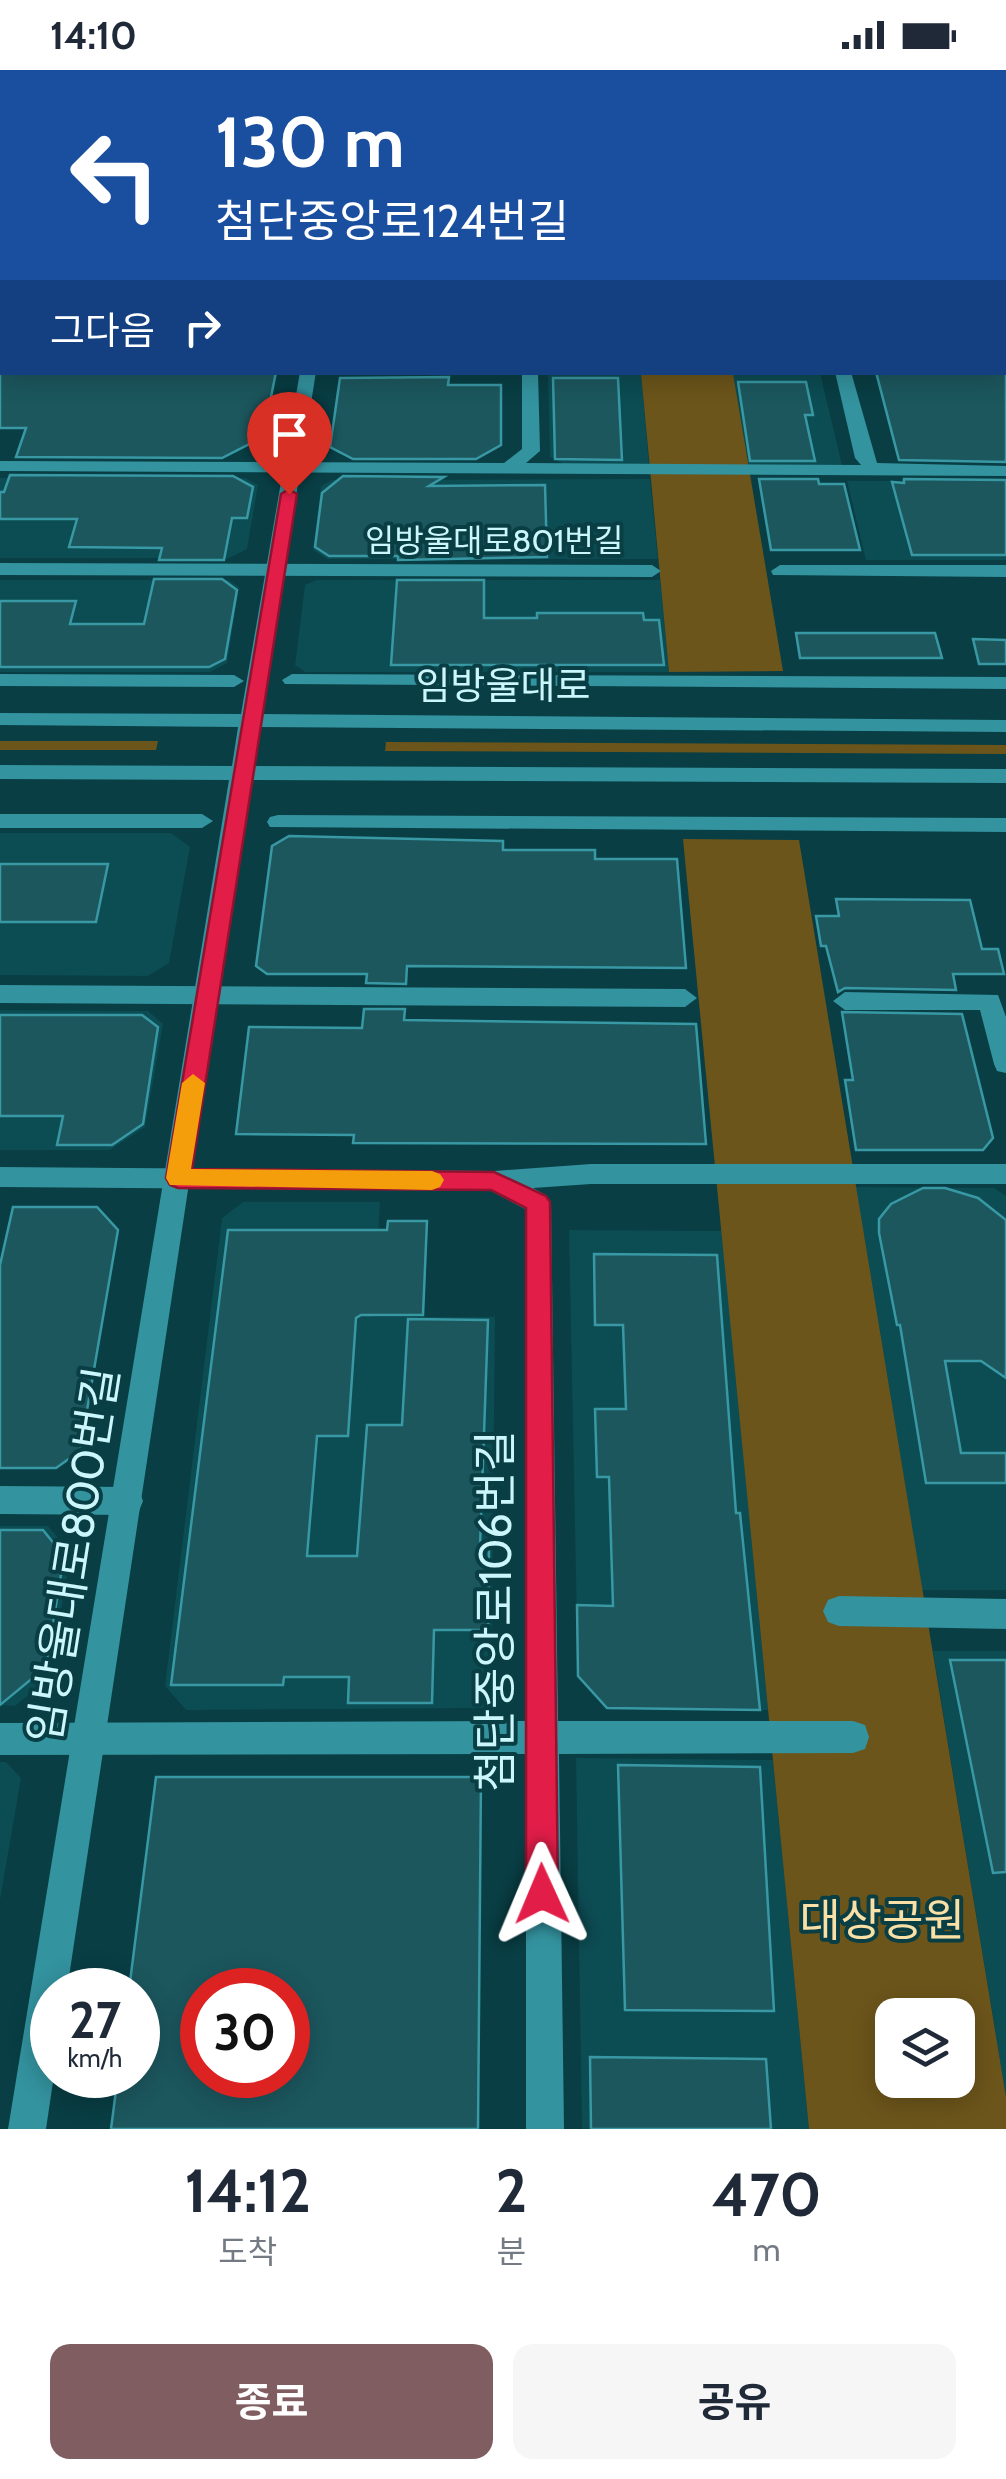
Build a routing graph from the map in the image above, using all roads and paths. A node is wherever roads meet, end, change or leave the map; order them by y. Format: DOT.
graph roads {
  1 [pos="308,375"];
  2 [pos="530,375"];
  3 [pos="844,375"];
  4 [pos="0,466"];
  5 [pos="294,468"];
  6 [pos="508,468"];
  7 [pos="872,468"];
  8 [pos="1006,470"];
  9 [pos="0,569"];
  10 [pos="276,570"];
  11 [pos="652,571"];
  12 [pos="780,571"];
  13 [pos="1006,571"];
  14 [pos="0,680"];
  15 [pos="292,680"];
  16 [pos="234,681"];
  17 [pos="1006,683"];
  18 [pos="0,719"];
  19 [pos="250,719"];
  20 [pos="1006,726"];
  21 [pos="0,772"];
  22 [pos="241,772"];
  23 [pos="1006,776"];
  24 [pos="0,821"];
  25 [pos="202,822"];
  26 [pos="278,822"];
  27 [pos="1006,824"];
  28 [pos="0,994"];
  29 [pos="207,995"];
  30 [pos="685,998"];
  31 [pos="844,1001"];
  32 [pos="1006,1064"];
  33 [pos="1006,1174"];
  34 [pos="0,1177"];
  35 [pos="178,1178"];
  36 [pos="494,1181"];
  37 [pos="0,1500"];
  38 [pos="128,1501"];
  39 [pos="839,1611"];
  40 [pos="1006,1614"];
  41 [pos="540,1737"];
  42 [pos="854,1737"];
  43 [pos="0,1738"];
  44 [pos="89,1740"];
  45 [pos="27,2129"];
  46 [pos="545,2129"];
  1 -- 5 [label="street"];
  2 -- 6 [label="street"];
  3 -- 7 [label="street"];
  4 -- 5 [label="street"];
  5 -- 6 [label="street"];
  5 -- 10 [label="street"];
  6 -- 7 [label="street"];
  7 -- 8 [label="street"];
  9 -- 10 [label="street, 임방울대로801번길"];
  10 -- 11 [label="street, 임방울대로801번길"];
  10 -- 19 [label="street"];
  12 -- 13 [label="street"];
  14 -- 16 [label="street"];
  15 -- 17 [label="street"];
  18 -- 19 [label="street, 임방울대로"];
  19 -- 20 [label="street, 임방울대로"];
  19 -- 22 [label="street, 임방울대로800번길"];
  21 -- 22 [label="street"];
  22 -- 23 [label="street"];
  22 -- 29 [label="street, 임방울대로800번길"];
  24 -- 25 [label="street"];
  26 -- 27 [label="street"];
  28 -- 29 [label="street"];
  29 -- 30 [label="street"];
  29 -- 35 [label="street, 임방울대로800번길"];
  31 -- 32 [label="street"];
  33 -- 36 [label="street"];
  34 -- 35 [label="street"];
  35 -- 36 [label="street"];
  35 -- 38 [label="street, 임방울대로800번길"];
  36 -- 41 [label="street, 첨단중앙로106번길"];
  37 -- 38 [label="street"];
  38 -- 44 [label="street, 임방울대로800번길"];
  39 -- 40 [label="street"];
  41 -- 42 [label="street"];
  41 -- 44 [label="street"];
  41 -- 46 [label="street, 첨단중앙로106번길"];
  43 -- 44 [label="street"];
  44 -- 45 [label="street, 임방울대로800번길"];
}
